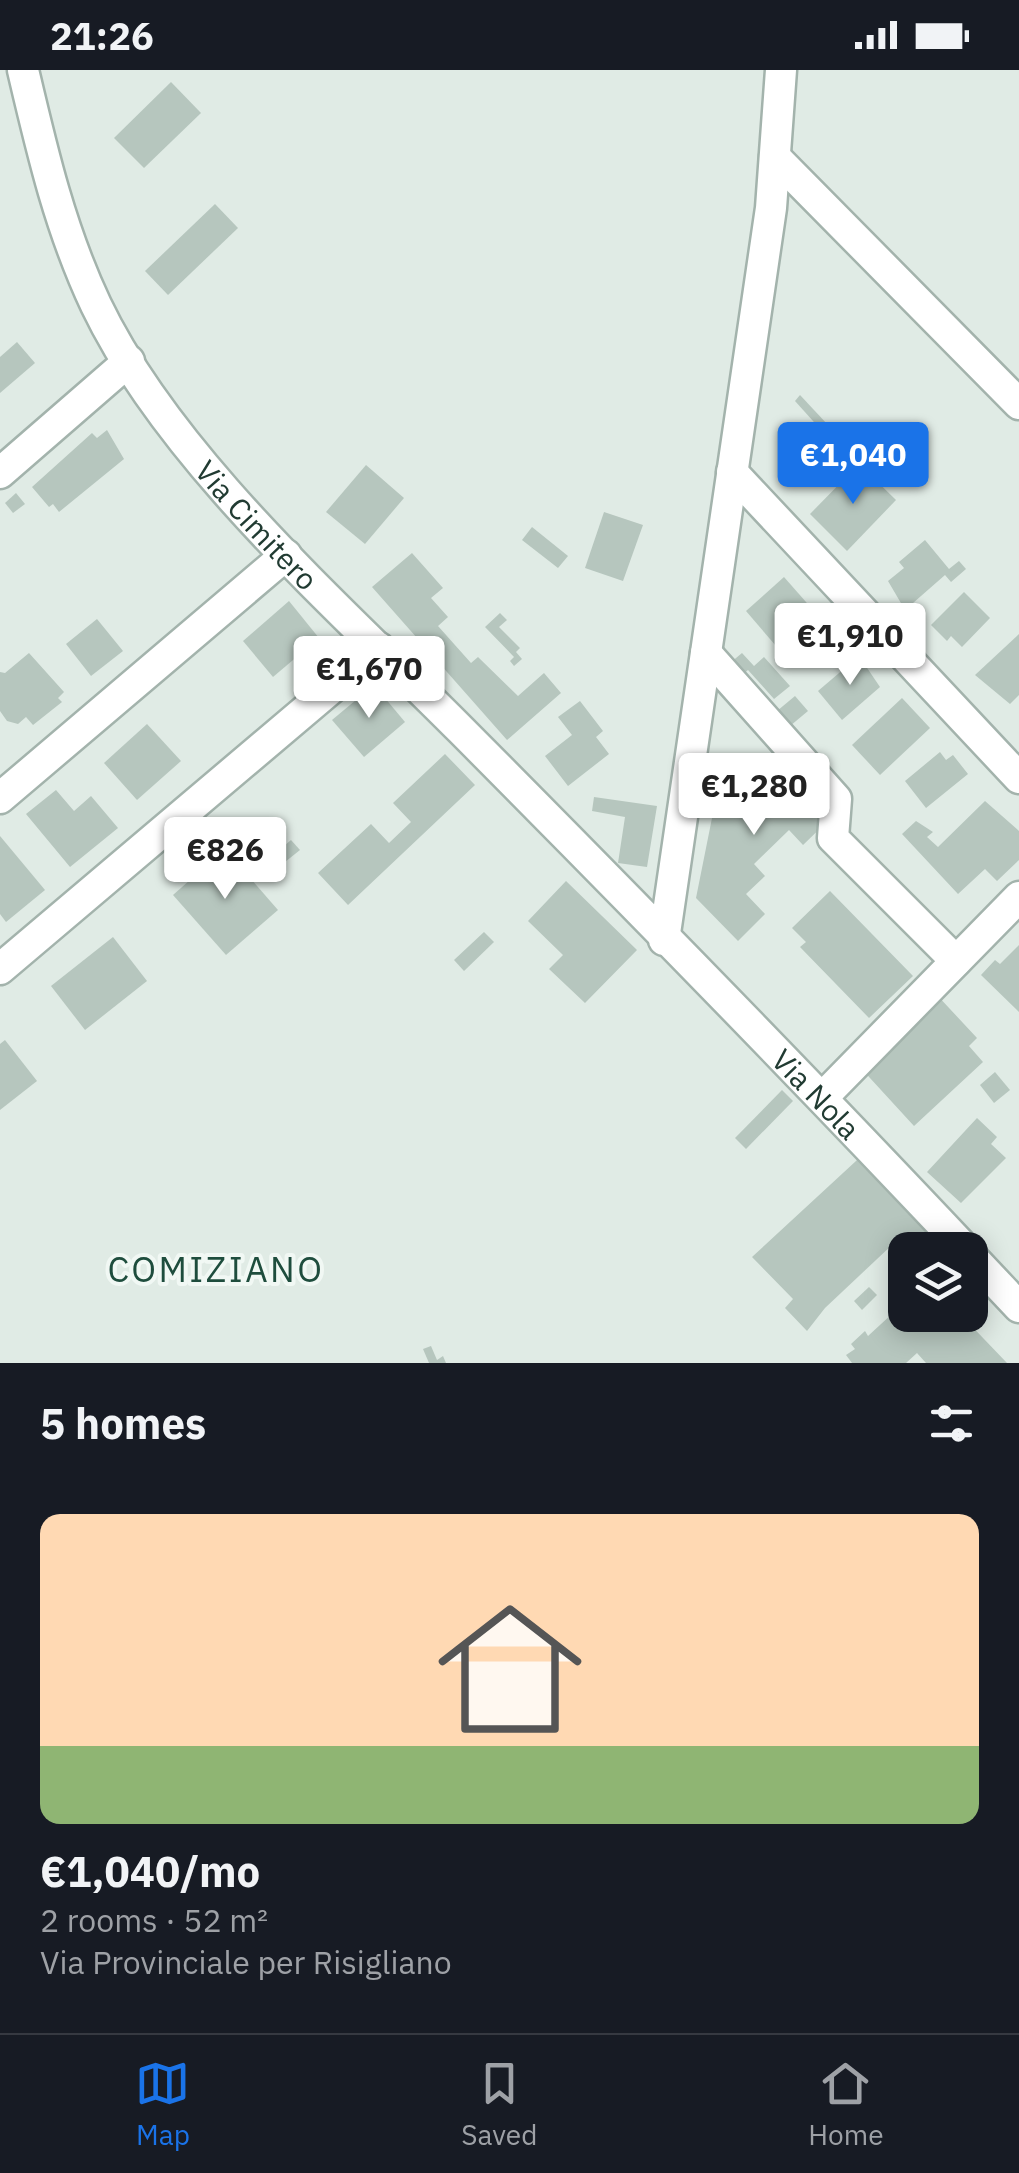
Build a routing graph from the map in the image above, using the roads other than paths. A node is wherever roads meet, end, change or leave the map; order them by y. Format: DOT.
graph roads {
  1 [pos="23,70"];
  2 [pos="781,70"];
  3 [pos="774,158"];
  4 [pos="129,361"];
  5 [pos="1019,404"];
  6 [pos="732,472"];
  7 [pos="0,473"];
  8 [pos="286,555"];
  9 [pos="380,648"];
  10 [pos="706,653"];
  11 [pos="1019,778"];
  12 [pos="0,798"];
  13 [pos="1019,896"];
  14 [pos="664,940"];
  15 [pos="956,961"];
  16 [pos="0,969"];
  17 [pos="822,1098"];
  18 [pos="949,1232"];
  19 [pos="988,1273"];
  20 [pos="1019,1306"];
  1 -- 4 [label="street, Via Cimitero"];
  2 -- 3 [label="street"];
  3 -- 5 [label="street"];
  3 -- 6 [label="street"];
  4 -- 7 [label="street"];
  4 -- 8 [label="street, Via Cimitero"];
  6 -- 10 [label="street"];
  6 -- 11 [label="street"];
  8 -- 9 [label="street, Via Cimitero"];
  8 -- 12 [label="street"];
  9 -- 14 [label="street, Via Cimitero"];
  9 -- 16 [label="street"];
  10 -- 14 [label="street"];
  10 -- 15 [label="street"];
  13 -- 15 [label="street"];
  14 -- 17 [label="street, Via Nola"];
  15 -- 17 [label="street"];
  17 -- 18 [label="street, Via Nola"];
  19 -- 20 [label="street, Via Nola"];
}
